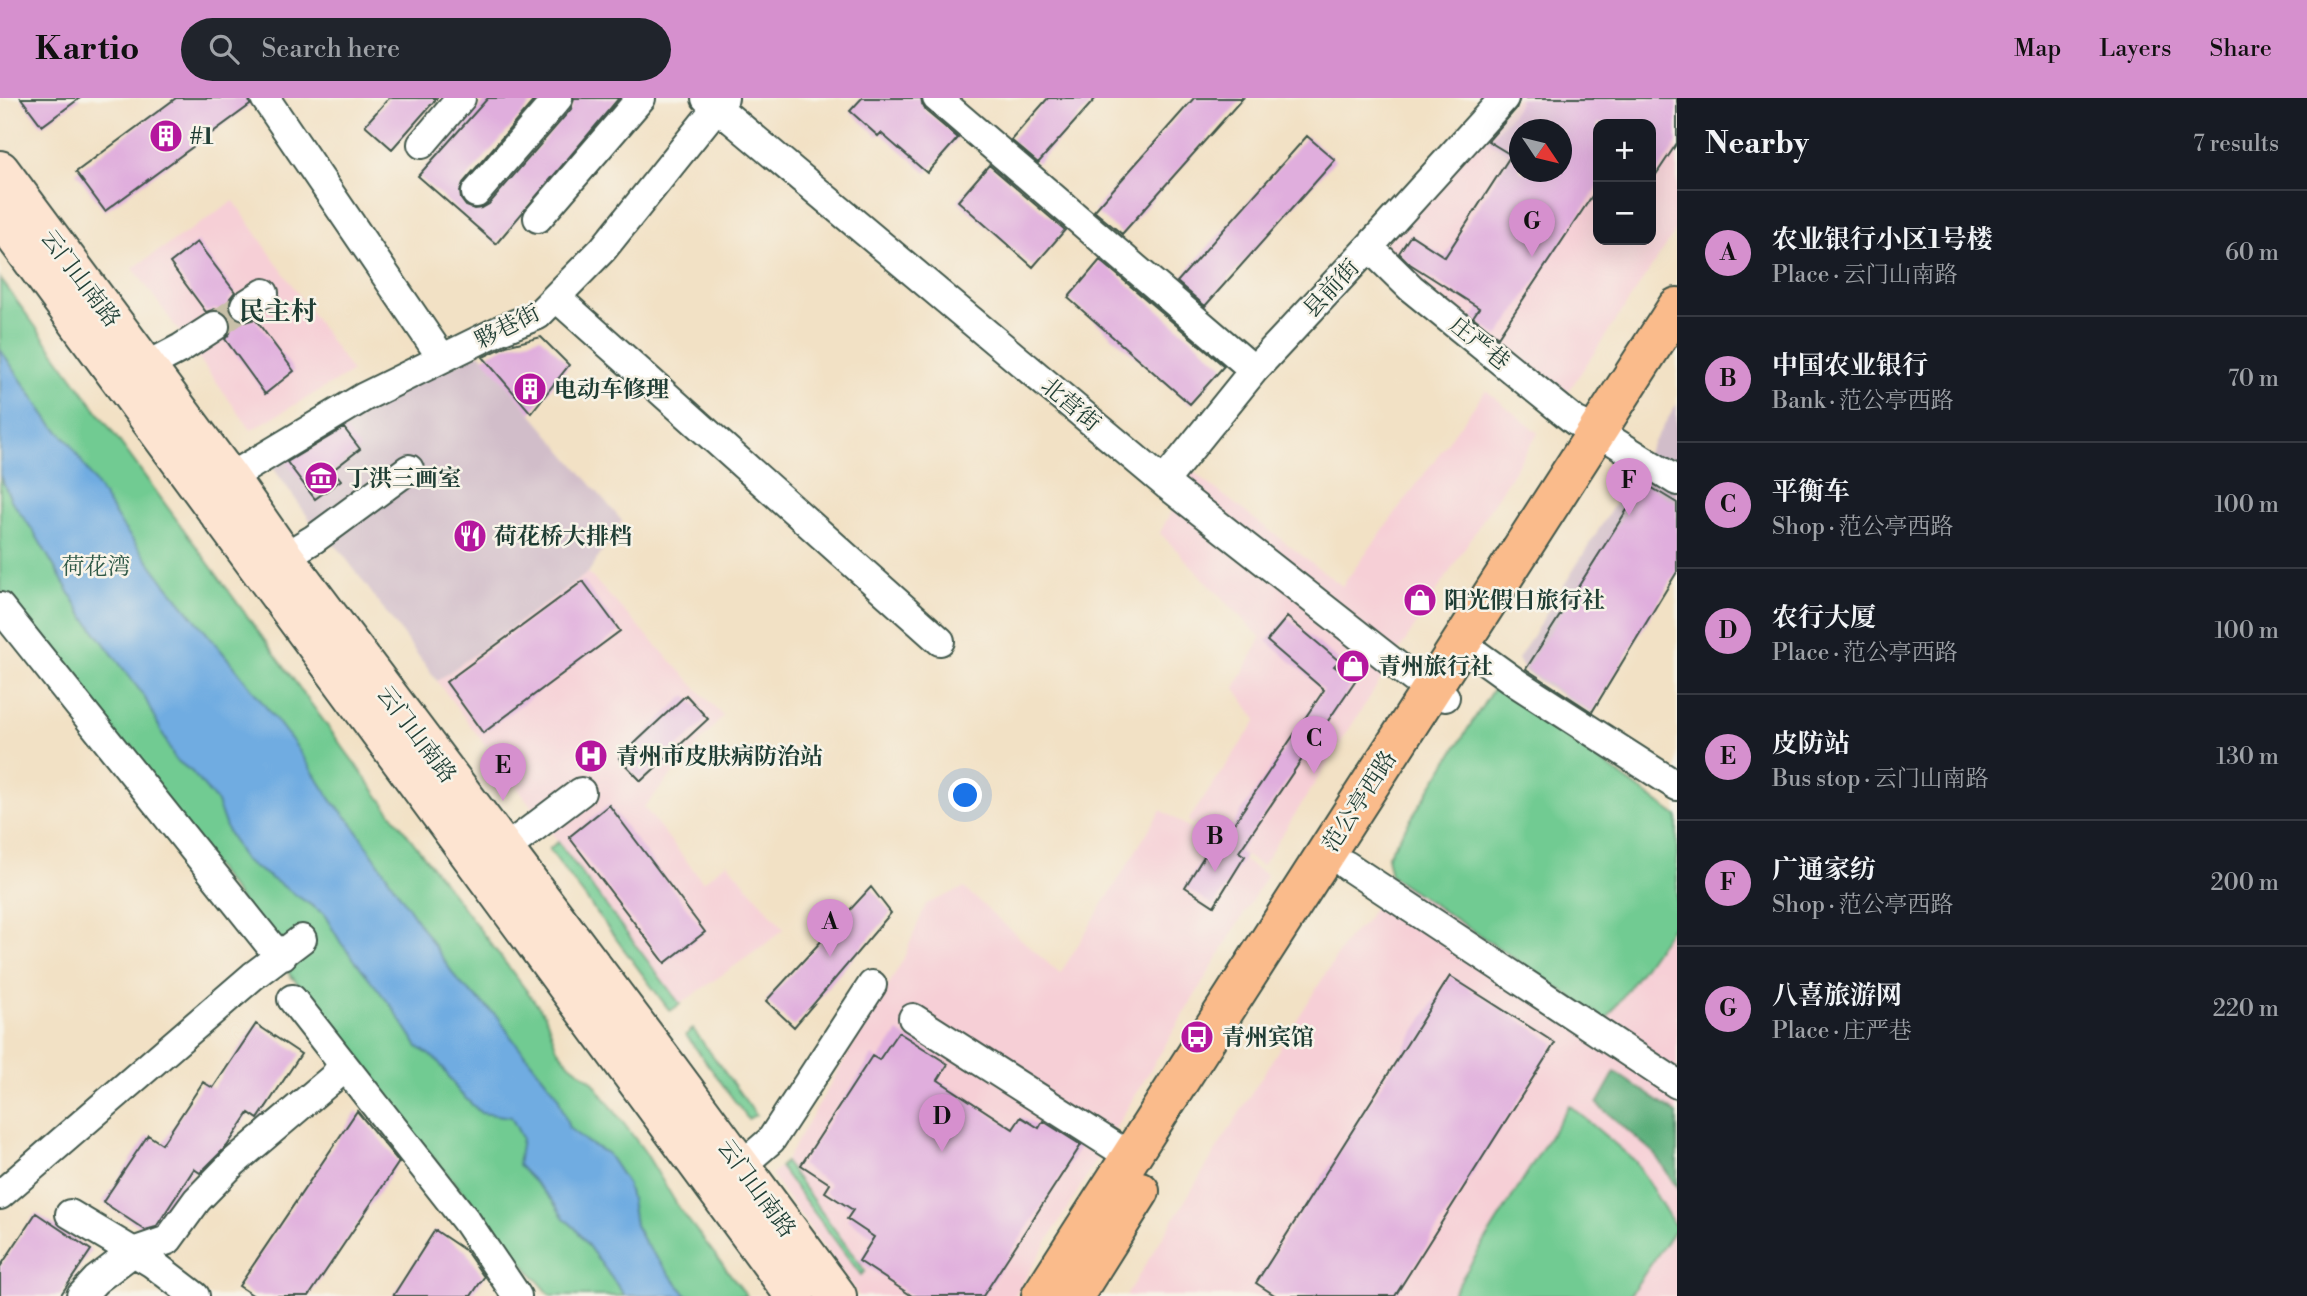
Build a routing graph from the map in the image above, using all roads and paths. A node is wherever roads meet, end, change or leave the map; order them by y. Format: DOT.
graph roads {
  1 [pos="265,98"];
  2 [pos="461,98"];
  3 [pos="558,98"];
  4 [pos="641,98"];
  5 [pos="937,98"];
  6 [pos="1504,98"];
  7 [pos="715,101"];
  8 [pos="422,144"];
  9 [pos="0,170"];
  10 [pos="476,193"];
  11 [pos="0,216"];
  12 [pos="538,218"];
  13 [pos="1369,247"];
  14 [pos="556,297"];
  15 [pos="1677,307"];
  16 [pos="215,326"];
  17 [pos="1677,335"];
  18 [pos="442,358"];
  19 [pos="147,366"];
  20 [pos="1254,370"];
  21 [pos="1604,435"];
  22 [pos="409,469"];
  23 [pos="229,478"];
  24 [pos="1677,481"];
  25 [pos="1167,485"];
  26 [pos="284,557"];
  27 [pos="0,607"];
  28 [pos="940,641"];
  29 [pos="1475,653"];
  30 [pos="1438,693"];
  31 [pos="1677,786"];
  32 [pos="581,792"];
  33 [pos="492,859"];
  34 [pos="1346,865"];
  35 [pos="872,985"];
  36 [pos="292,999"];
  37 [pos="913,1018"];
  38 [pos="343,1064"];
  39 [pos="1677,1084"];
  40 [pos="1130,1157"];
  41 [pos="741,1166"];
  42 [pos="0,1195"];
  43 [pos="70,1214"];
  44 [pos="133,1252"];
  45 [pos="81,1296"];
  46 [pos="195,1296"];
  47 [pos="517,1296"];
  48 [pos="795,1296"];
  49 [pos="837,1296"];
  50 [pos="1041,1296"];
  51 [pos="1074,1296"];
  1 -- 18 [label="street"];
  2 -- 8 [label="street"];
  3 -- 10 [label="street"];
  4 -- 12 [label="street"];
  5 -- 20 [label="street"];
  6 -- 13 [label="street, 县前街"];
  7 -- 14 [label="street, 夥巷街"];
  7 -- 25 [label="street, 北营街"];
  9 -- 19 [label="main road, 云门山南路"];
  11 -- 33 [label="main road, 云门山南路"];
  13 -- 20 [label="street, 县前街"];
  13 -- 21 [label="street, 庄严巷"];
  14 -- 18 [label="street, 夥巷街"];
  14 -- 28 [label="street"];
  15 -- 21 [label="main road, 范公亭西路"];
  16 -- 19 [label="street"];
  17 -- 21 [label="main road, 范公亭西路"];
  18 -- 23 [label="street, 夥巷街"];
  19 -- 23 [label="main road, 云门山南路"];
  20 -- 25 [label="street, 县前街"];
  21 -- 24 [label="street, 庄严巷"];
  21 -- 29 [label="main road, 范公亭西路"];
  21 -- 30 [label="main road, 范公亭西路"];
  22 -- 26 [label="street"];
  23 -- 26 [label="main road, 云门山南路"];
  25 -- 30 [label="street, 北营街"];
  26 -- 33 [label="main road, 云门山南路"];
  27 -- 42 [label="street"];
  29 -- 30 [label="main road, 范公亭西路"];
  29 -- 31 [label="street"];
  30 -- 34 [label="main road, 范公亭西路"];
  30 -- 40 [label="main road, 范公亭西路"];
  32 -- 33 [label="street"];
  33 -- 41 [label="main road, 云门山南路"];
  33 -- 48 [label="main road, 云门山南路"];
  34 -- 39 [label="street"];
  34 -- 51 [label="main road, 范公亭西路"];
  35 -- 41 [label="street"];
  36 -- 47 [label="street"];
  37 -- 40 [label="street"];
  38 -- 44 [label="street"];
  40 -- 50 [label="main road, 范公亭西路"];
  41 -- 49 [label="main road, 云门山南路"];
  43 -- 44 [label="street"];
  44 -- 45 [label="street"];
  44 -- 46 [label="street"];
}
